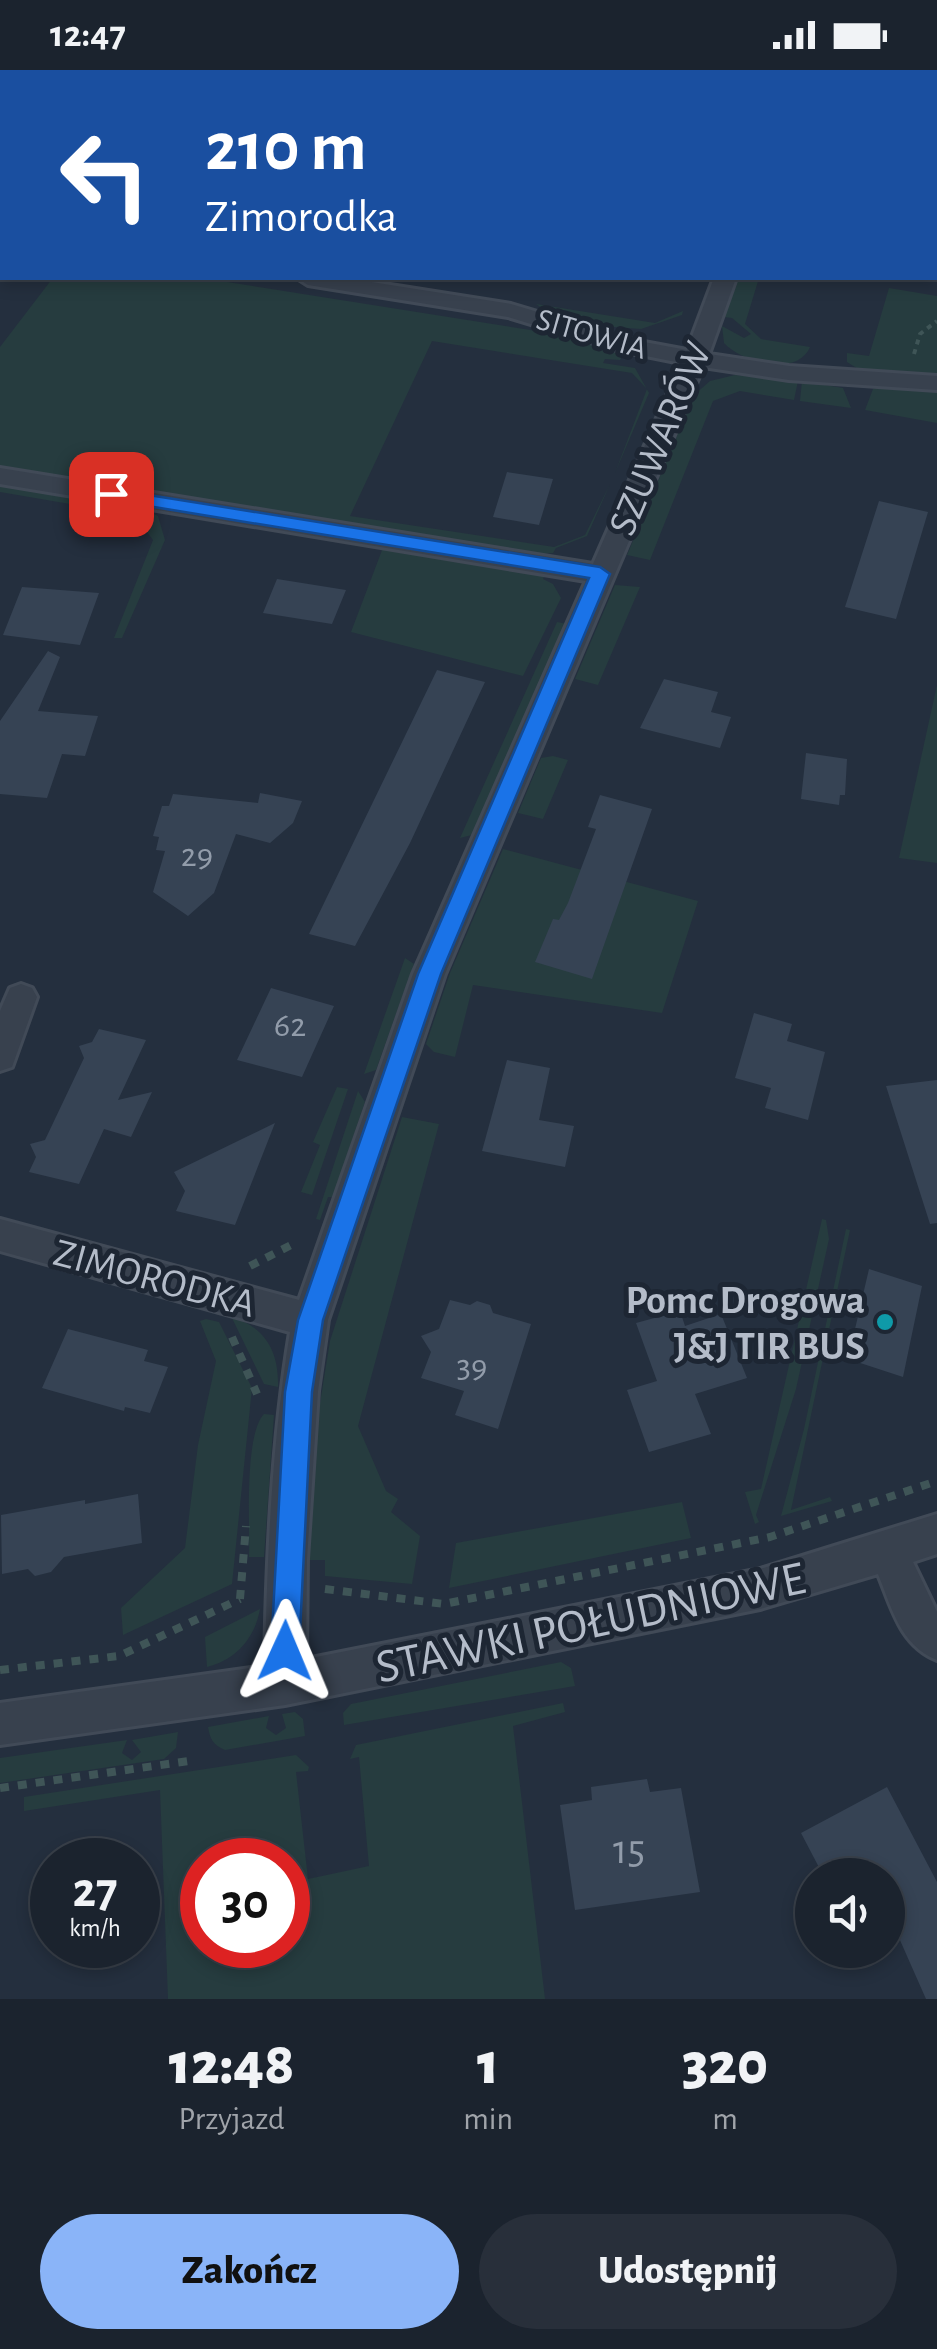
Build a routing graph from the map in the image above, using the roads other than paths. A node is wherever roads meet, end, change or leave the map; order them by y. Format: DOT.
graph roads {
  1 [pos="320,280"];
  2 [pos="724,280"];
  3 [pos="695,359"];
  4 [pos="937,384"];
  5 [pos="0,476"];
  6 [pos="600,574"];
  7 [pos="21,997"];
  8 [pos="0,1057"];
  9 [pos="0,1236"];
  10 [pos="310,1320"];
  11 [pos="937,1534"];
  12 [pos="889,1552"];
  13 [pos="937,1640"];
  14 [pos="284,1684"];
  15 [pos="0,1724"];
  1 -- 3 [label="street, SITOWIA"];
  2 -- 3 [label="street, SZUWARÓW"];
  3 -- 4 [label="street, SITOWIA"];
  3 -- 6 [label="street, SZUWARÓW"];
  5 -- 6 [label="street"];
  6 -- 10 [label="street, SZUWARÓW"];
  7 -- 8 [label="street"];
  9 -- 10 [label="street, ZIMORODKA"];
  10 -- 14 [label="street, SZUWARÓW"];
  11 -- 12 [label="street, STAWKI POŁUDNIOWE"];
  12 -- 13 [label="street"];
  12 -- 14 [label="street, STAWKI POŁUDNIOWE"];
  14 -- 15 [label="street, STAWKI POŁUDNIOWE"];
}
